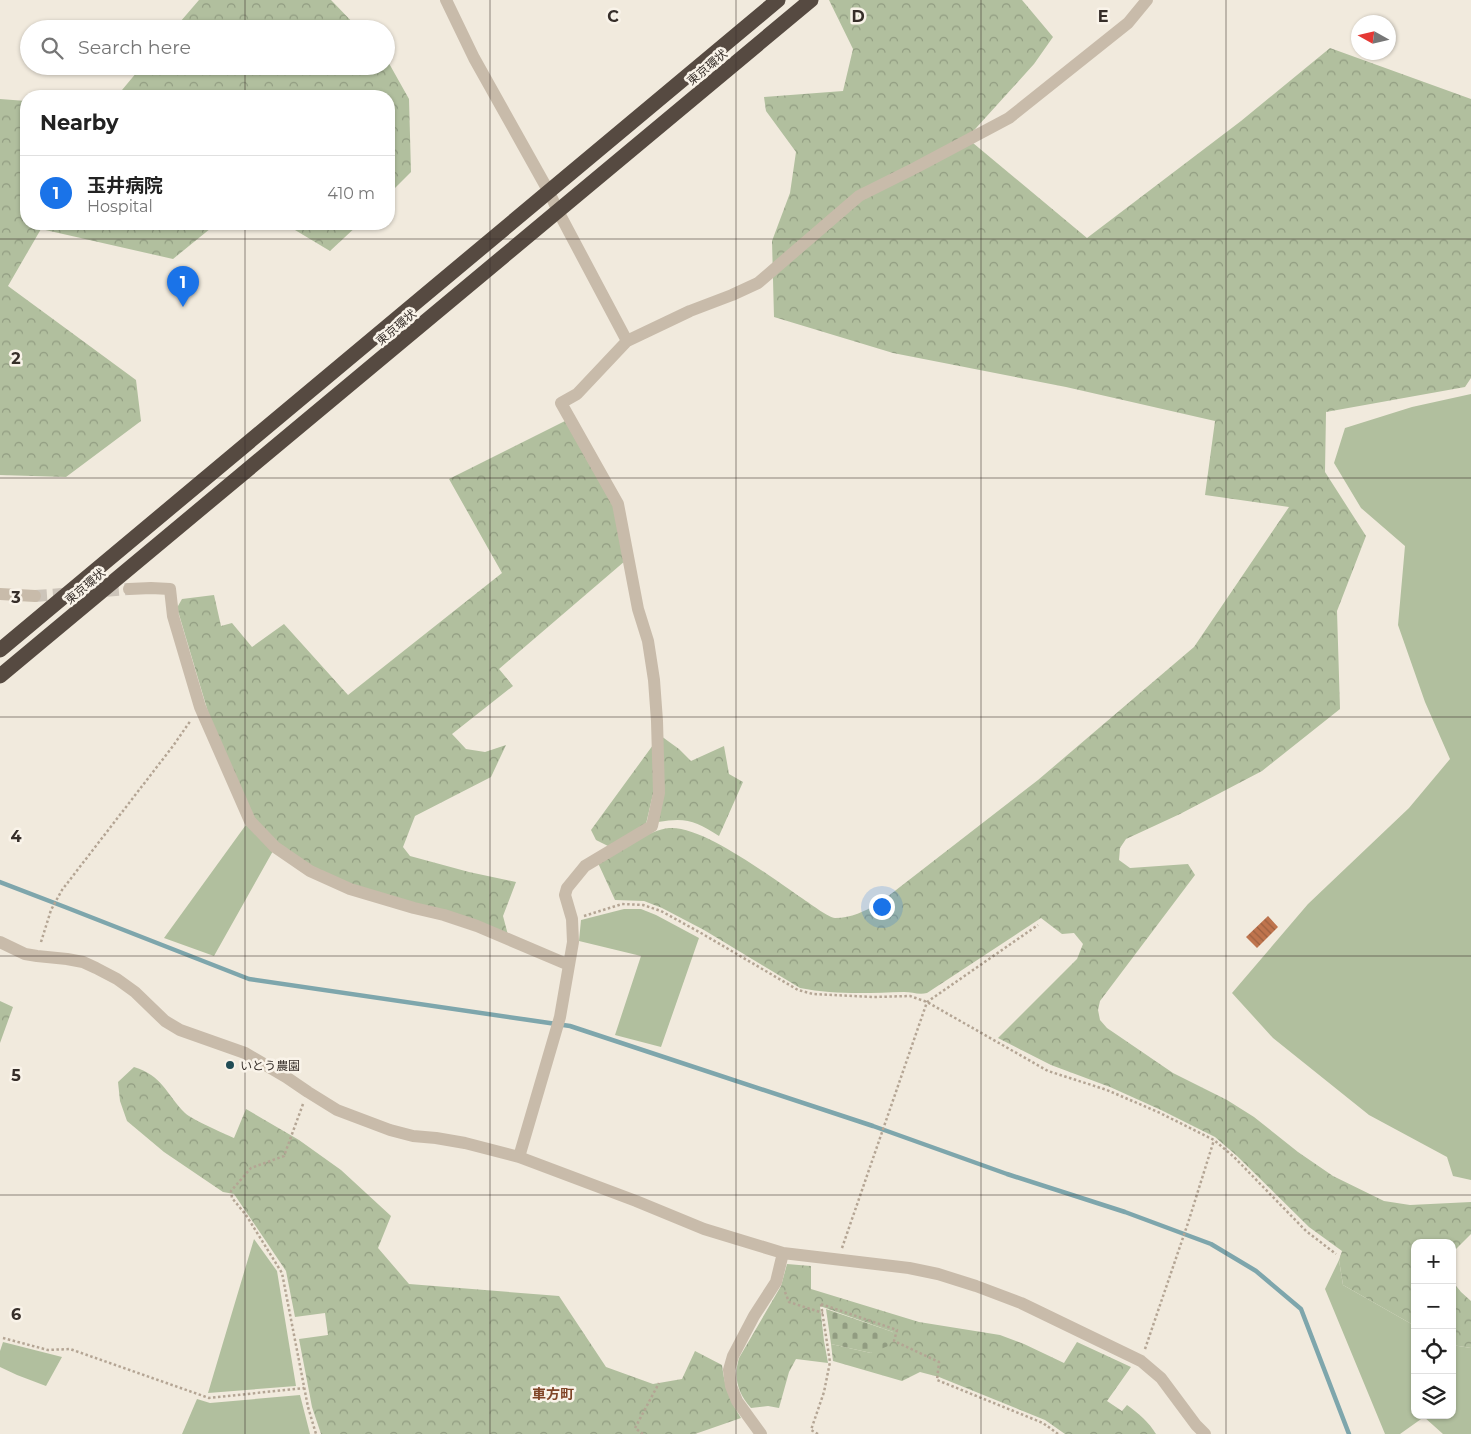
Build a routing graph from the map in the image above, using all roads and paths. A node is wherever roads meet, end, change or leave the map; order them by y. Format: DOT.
graph roads {
  1 [pos="446,0"];
  2 [pos="778,0"];
  3 [pos="811,0"];
  4 [pos="1147,0"];
  5 [pos="549,192"];
  6 [pos="558,211"];
  7 [pos="627,341"];
  8 [pos="129,589"];
  9 [pos="0,594"];
  10 [pos="35,596"];
  11 [pos="0,650"];
  12 [pos="0,676"];
  13 [pos="200,707"];
  14 [pos="572,919"];
  15 [pos="1038,925"];
  16 [pos="0,942"];
  17 [pos="37,956"];
  18 [pos="569,965"];
  19 [pos="927,1002"];
  20 [pos="308,1092"];
  21 [pos="1214,1140"];
  22 [pos="518,1157"];
  23 [pos="783,1253"];
  24 [pos="1336,1254"];
  25 [pos="838,1259"];
  26 [pos="772,1288"];
  27 [pos="823,1313"];
  28 [pos="3,1338"];
  29 [pos="1141,1361"];
  30 [pos="659,1383"];
  31 [pos="304,1388"];
  32 [pos="316,1434"];
  33 [pos="643,1434"];
  34 [pos="762,1434"];
  35 [pos="818,1434"];
  36 [pos="1058,1434"];
  37 [pos="1205,1434"];
  1 -- 5 [label="street"];
  2 -- 5 [label="highway, 東京環状"];
  3 -- 6 [label="highway, 東京環状"];
  4 -- 7 [label="street"];
  5 -- 6 [label="street"];
  5 -- 11 [label="highway, 東京環状"];
  6 -- 7 [label="street"];
  6 -- 12 [label="highway, 東京環状"];
  7 -- 14 [label="street"];
  8 -- 13 [label="street"];
  9 -- 10 [label="street"];
  13 -- 17 [label="path"];
  13 -- 18 [label="street"];
  14 -- 18 [label="street"];
  14 -- 19 [label="path"];
  15 -- 19 [label="path"];
  16 -- 17 [label="street"];
  17 -- 20 [label="street"];
  18 -- 22 [label="street"];
  19 -- 21 [label="path"];
  19 -- 25 [label="path"];
  20 -- 22 [label="street"];
  20 -- 31 [label="path"];
  21 -- 24 [label="path"];
  21 -- 29 [label="path"];
  22 -- 23 [label="street"];
  23 -- 25 [label="street"];
  23 -- 26 [label="street"];
  25 -- 29 [label="street"];
  26 -- 27 [label="path"];
  26 -- 34 [label="street"];
  27 -- 35 [label="path"];
  27 -- 36 [label="path"];
  28 -- 31 [label="path"];
  29 -- 37 [label="street"];
  30 -- 33 [label="path"];
  31 -- 32 [label="path"];
}
